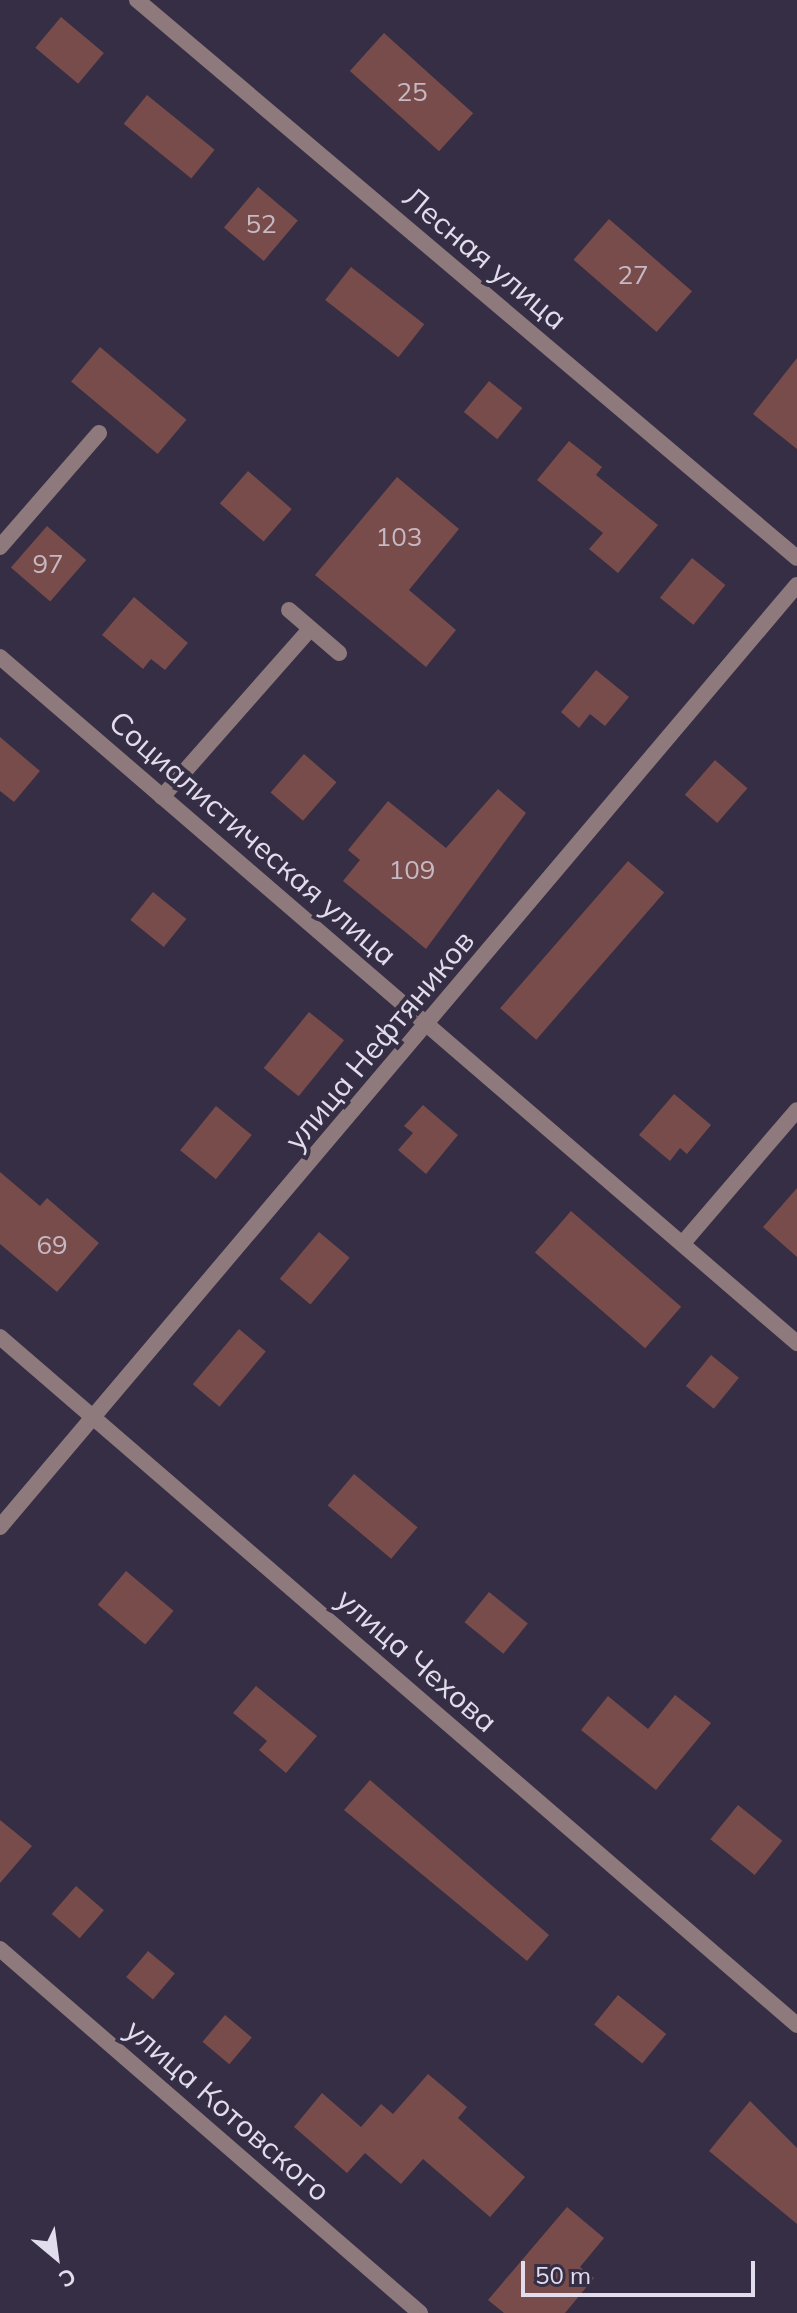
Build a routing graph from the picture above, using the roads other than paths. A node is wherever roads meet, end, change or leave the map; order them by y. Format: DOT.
graph roads {
  1 [pos="137,0"];
  2 [pos="99,433"];
  3 [pos="0,547"];
  4 [pos="797,558"];
  5 [pos="797,585"];
  6 [pos="289,610"];
  7 [pos="310,629"];
  8 [pos="339,653"];
  9 [pos="0,657"];
  10 [pos="162,797"];
  11 [pos="427,1026"];
  12 [pos="797,1110"];
  13 [pos="683,1243"];
  14 [pos="0,1337"];
  15 [pos="797,1343"];
  16 [pos="97,1421"];
  17 [pos="0,1527"];
  18 [pos="0,1949"];
  19 [pos="797,2025"];
  20 [pos="420,2313"];
  1 -- 4 [label="street, Лесная улица"];
  2 -- 3 [label="street"];
  5 -- 11 [label="street, улица Нефтяников"];
  6 -- 7 [label="street"];
  7 -- 8 [label="street"];
  7 -- 10 [label="street"];
  9 -- 10 [label="street, Социалистическая улица"];
  10 -- 11 [label="street, Социалистическая улица"];
  11 -- 13 [label="street, Социалистическая улица"];
  11 -- 16 [label="street, улица Нефтяников"];
  12 -- 13 [label="street"];
  13 -- 15 [label="street, Социалистическая улица"];
  14 -- 16 [label="street, улица Чехова"];
  16 -- 17 [label="street, улица Нефтяников"];
  16 -- 19 [label="street, улица Чехова"];
  18 -- 20 [label="street, улица Котовского"];
}
